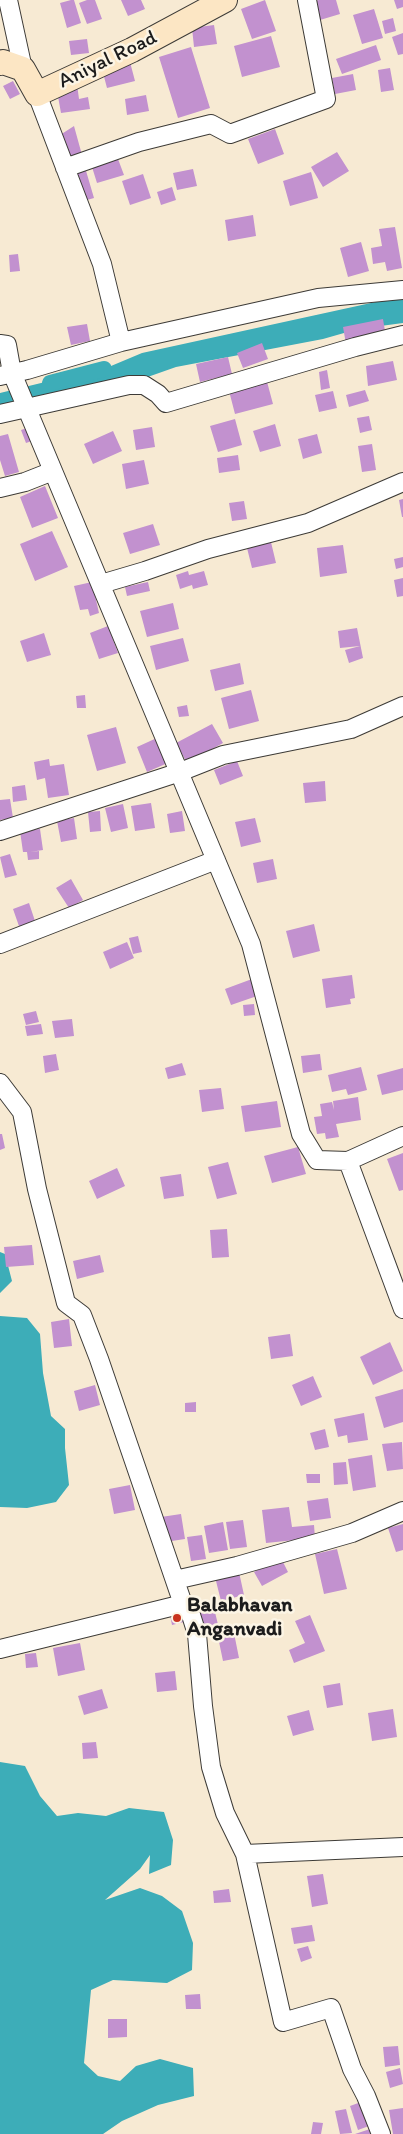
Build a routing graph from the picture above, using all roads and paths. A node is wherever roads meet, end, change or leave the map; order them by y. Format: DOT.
graph roads {
  1 [pos="8,0"];
  2 [pos="225,0"];
  3 [pos="307,0"];
  4 [pos="0,63"];
  5 [pos="23,69"];
  6 [pos="37,94"];
  7 [pos="65,168"];
  8 [pos="403,290"];
  9 [pos="403,335"];
  10 [pos="121,342"];
  11 [pos="0,344"];
  12 [pos="6,374"];
  13 [pos="28,407"];
  14 [pos="0,414"];
  15 [pos="53,471"];
  16 [pos="403,482"];
  17 [pos="0,488"];
  18 [pos="101,584"];
  19 [pos="403,706"];
  20 [pos="180,772"];
  21 [pos="0,831"];
  22 [pos="216,860"];
  23 [pos="0,944"];
  24 [pos="0,1083"];
  25 [pos="403,1136"];
  26 [pos="348,1161"];
  27 [pos="403,1309"];
  28 [pos="403,1511"];
  29 [pos="174,1580"];
  30 [pos="182,1601"];
  31 [pos="0,1649"];
  32 [pos="403,1847"];
  33 [pos="244,1854"];
  34 [pos="381,2134"];
  1 -- 5 [label="street"];
  2 -- 6 [label="main road, Aniyal Road"];
  3 -- 7 [label="street"];
  4 -- 5 [label="main road, Aniyal Road"];
  5 -- 6 [label="main road, Aniyal Road"];
  6 -- 7 [label="street"];
  7 -- 10 [label="street"];
  8 -- 10 [label="street"];
  9 -- 13 [label="street"];
  10 -- 12 [label="street"];
  11 -- 12 [label="street"];
  12 -- 13 [label="street"];
  13 -- 14 [label="street"];
  13 -- 15 [label="street"];
  15 -- 17 [label="street"];
  15 -- 18 [label="street"];
  16 -- 18 [label="street"];
  18 -- 20 [label="street"];
  19 -- 20 [label="street"];
  20 -- 21 [label="street"];
  20 -- 22 [label="street"];
  22 -- 23 [label="street"];
  22 -- 26 [label="street"];
  24 -- 29 [label="street"];
  25 -- 26 [label="street"];
  26 -- 27 [label="street"];
  28 -- 29 [label="street"];
  29 -- 30 [label="street"];
  30 -- 31 [label="street"];
  30 -- 33 [label="street"];
  32 -- 33 [label="street"];
  33 -- 34 [label="street"];
}
